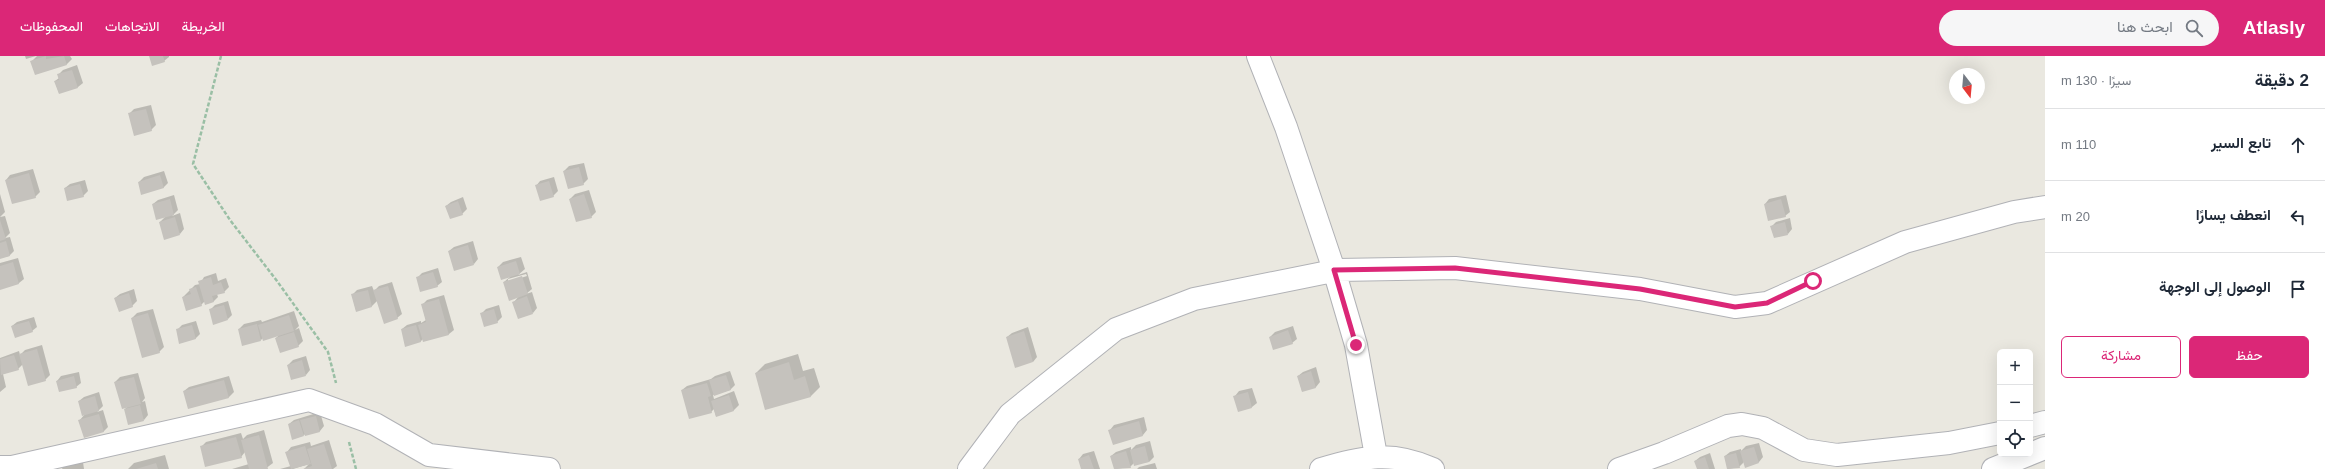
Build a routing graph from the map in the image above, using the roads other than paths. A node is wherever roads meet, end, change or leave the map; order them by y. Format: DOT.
graph roads {
  1 [pos="1258,56"];
  2 [pos="2045,207"];
  3 [pos="1334,270"];
  4 [pos="2045,422"];
  5 [pos="2033,425"];
  6 [pos="1997,434"];
  7 [pos="2045,448"];
  8 [pos="1376,456"];
  9 [pos="0,467"];
  10 [pos="549,469"];
  11 [pos="969,469"];
  12 [pos="1321,469"];
  13 [pos="1433,469"];
  14 [pos="1619,469"];
  15 [pos="1993,469"];
  1 -- 3 [label="street"];
  2 -- 3 [label="street"];
  3 -- 8 [label="street"];
  3 -- 11 [label="street"];
  4 -- 5 [label="street"];
  6 -- 14 [label="street"];
  7 -- 15 [label="street"];
  8 -- 12 [label="street"];
  8 -- 13 [label="street"];
  9 -- 10 [label="street"];
}
